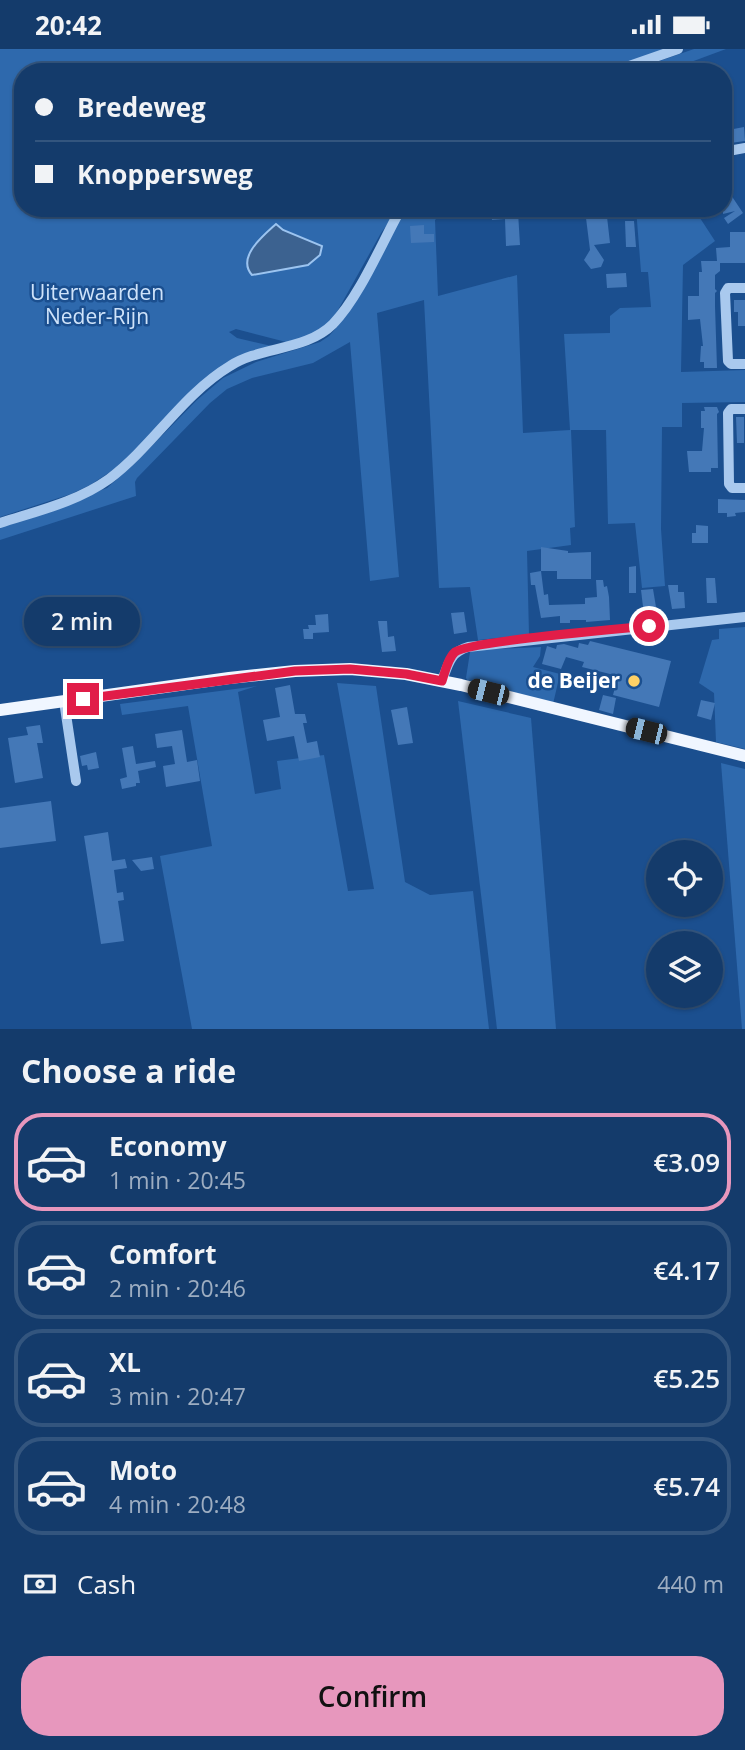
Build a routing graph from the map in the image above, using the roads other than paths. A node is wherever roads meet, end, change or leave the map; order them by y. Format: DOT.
graph roads {
  1 [pos="678,49"];
  2 [pos="638,63"];
  3 [pos="396,217"];
  4 [pos="745,288"];
  5 [pos="745,364"];
  6 [pos="745,409"];
  7 [pos="745,488"];
  8 [pos="0,523"];
  9 [pos="745,617"];
  10 [pos="442,681"];
  11 [pos="64,701"];
  12 [pos="0,710"];
  13 [pos="745,756"];
  14 [pos="76,781"];
  1 -- 2 [label="street"];
  3 -- 8 [label="street"];
  4 -- 5 [label="street"];
  6 -- 7 [label="street"];
  9 -- 10 [label="street"];
  10 -- 11 [label="main road"];
  10 -- 13 [label="main road"];
  11 -- 12 [label="main road"];
  11 -- 14 [label="street"];
}
